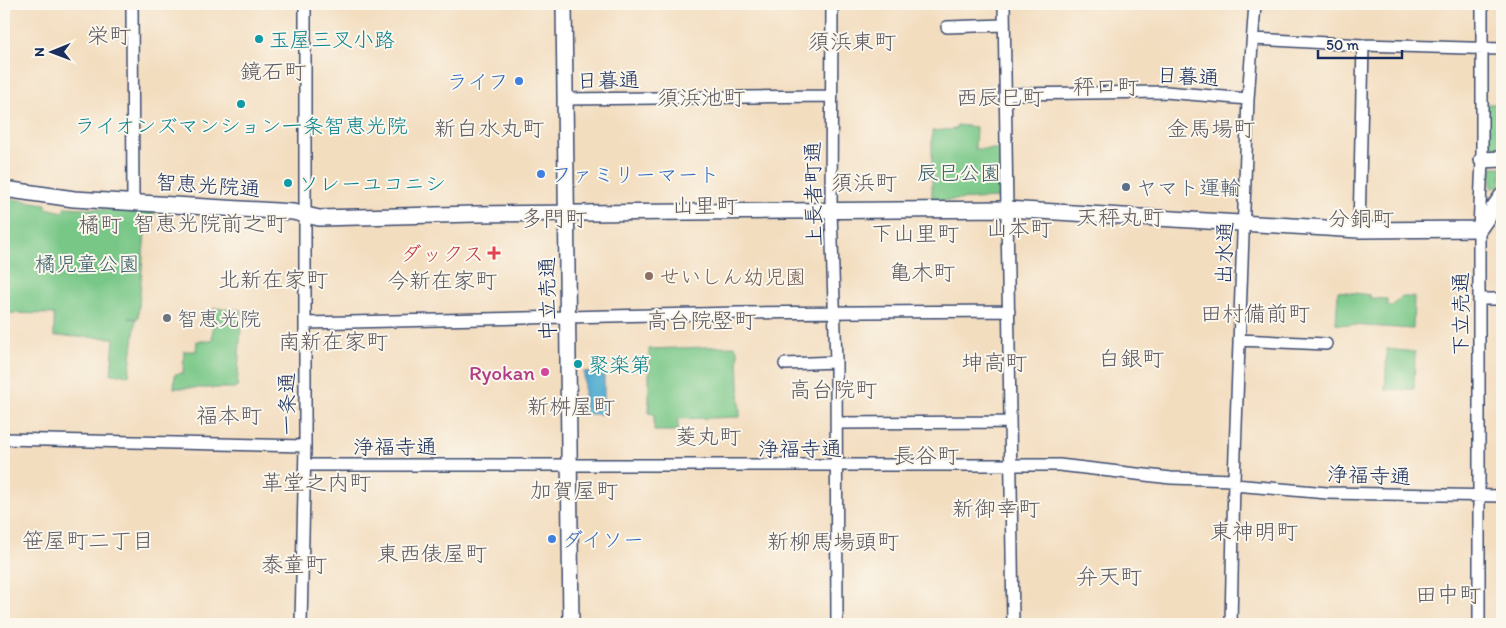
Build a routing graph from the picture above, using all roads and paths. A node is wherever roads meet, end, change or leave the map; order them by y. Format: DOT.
graph roads {
  1 [pos="132,4"];
  2 [pos="305,4"];
  3 [pos="564,4"];
  4 [pos="832,4"];
  5 [pos="1004,4"];
  6 [pos="1255,4"];
  7 [pos="1482,4"];
  8 [pos="1004,25"];
  9 [pos="947,26"];
  10 [pos="1252,39"];
  11 [pos="1363,46"];
  12 [pos="1482,49"];
  13 [pos="1502,49"];
  14 [pos="1005,94"];
  15 [pos="832,96"];
  16 [pos="565,99"];
  17 [pos="1248,99"];
  18 [pos="1502,159"];
  19 [pos="1482,160"];
  20 [pos="4,189"];
  21 [pos="1502,196"];
  22 [pos="132,201"];
  23 [pos="1007,209"];
  24 [pos="831,212"];
  25 [pos="567,214"];
  26 [pos="304,216"];
  27 [pos="1244,223"];
  28 [pos="1478,229"];
  29 [pos="1359,230"];
  30 [pos="1479,299"];
  31 [pos="1502,299"];
  32 [pos="1009,311"];
  33 [pos="834,313"];
  34 [pos="569,316"];
  35 [pos="305,323"];
  36 [pos="1239,340"];
  37 [pos="1326,344"];
  38 [pos="836,362"];
  39 [pos="785,364"];
  40 [pos="1010,422"];
  41 [pos="836,423"];
  42 [pos="4,439"];
  43 [pos="305,446"];
  44 [pos="305,465"];
  45 [pos="568,466"];
  46 [pos="836,466"];
  47 [pos="1010,466"];
  48 [pos="1234,482"];
  49 [pos="1502,496"];
  50 [pos="1479,497"];
  51 [pos="301,624"];
  52 [pos="571,624"];
  53 [pos="836,624"];
  54 [pos="1012,624"];
  55 [pos="1231,624"];
  56 [pos="1479,624"];
  1 -- 22 [label="street"];
  2 -- 26 [label="street, 一条通"];
  3 -- 16 [label="street, 中立売通"];
  4 -- 15 [label="street, 上長者町通"];
  5 -- 8 [label="street"];
  6 -- 10 [label="street, 出水通"];
  7 -- 12 [label="street, 下立売通"];
  8 -- 9 [label="street"];
  8 -- 14 [label="street"];
  10 -- 11 [label="street"];
  10 -- 17 [label="street, 出水通"];
  11 -- 12 [label="street"];
  11 -- 29 [label="street"];
  12 -- 13 [label="street"];
  12 -- 19 [label="street, 下立売通"];
  14 -- 17 [label="street, 日暮通"];
  14 -- 23 [label="street"];
  15 -- 16 [label="street, 日暮通"];
  15 -- 24 [label="street, 上長者町通"];
  16 -- 25 [label="street, 中立売通"];
  17 -- 27 [label="street, 出水通"];
  18 -- 19 [label="street"];
  19 -- 28 [label="street, 下立売通"];
  20 -- 22 [label="street, 智恵光院通"];
  21 -- 28 [label="street"];
  22 -- 26 [label="street, 智恵光院通"];
  23 -- 24 [label="street, 智恵光院通"];
  23 -- 27 [label="street, 智恵光院通"];
  23 -- 32 [label="street"];
  24 -- 25 [label="street, 智恵光院通"];
  24 -- 33 [label="street, 上長者町通"];
  25 -- 26 [label="street, 智恵光院通"];
  25 -- 34 [label="street, 中立売通"];
  26 -- 35 [label="street, 一条通"];
  27 -- 29 [label="street, 智恵光院通"];
  27 -- 36 [label="street, 出水通"];
  28 -- 29 [label="street, 智恵光院通"];
  28 -- 30 [label="street, 下立売通"];
  30 -- 31 [label="street"];
  30 -- 50 [label="street, 下立売通"];
  32 -- 33 [label="street"];
  32 -- 40 [label="street"];
  33 -- 34 [label="street"];
  33 -- 38 [label="street, 上長者町通"];
  34 -- 35 [label="street"];
  34 -- 45 [label="street, 中立売通"];
  35 -- 43 [label="street, 一条通"];
  36 -- 37 [label="street"];
  36 -- 48 [label="street, 出水通"];
  38 -- 39 [label="street"];
  38 -- 41 [label="street, 上長者町通"];
  40 -- 41 [label="street"];
  40 -- 47 [label="street"];
  41 -- 46 [label="street, 上長者町通"];
  42 -- 43 [label="street"];
  43 -- 44 [label="street, 一条通"];
  44 -- 45 [label="street, 浄福寺通"];
  44 -- 51 [label="street, 一条通"];
  45 -- 46 [label="street, 浄福寺通"];
  45 -- 52 [label="street, 中立売通"];
  46 -- 47 [label="street, 浄福寺通"];
  46 -- 53 [label="street, 上長者町通"];
  47 -- 48 [label="street, 浄福寺通"];
  47 -- 54 [label="street"];
  48 -- 50 [label="street, 浄福寺通"];
  48 -- 55 [label="street, 出水通"];
  49 -- 50 [label="street, 浄福寺通"];
  50 -- 56 [label="street, 下立売通"];
}
